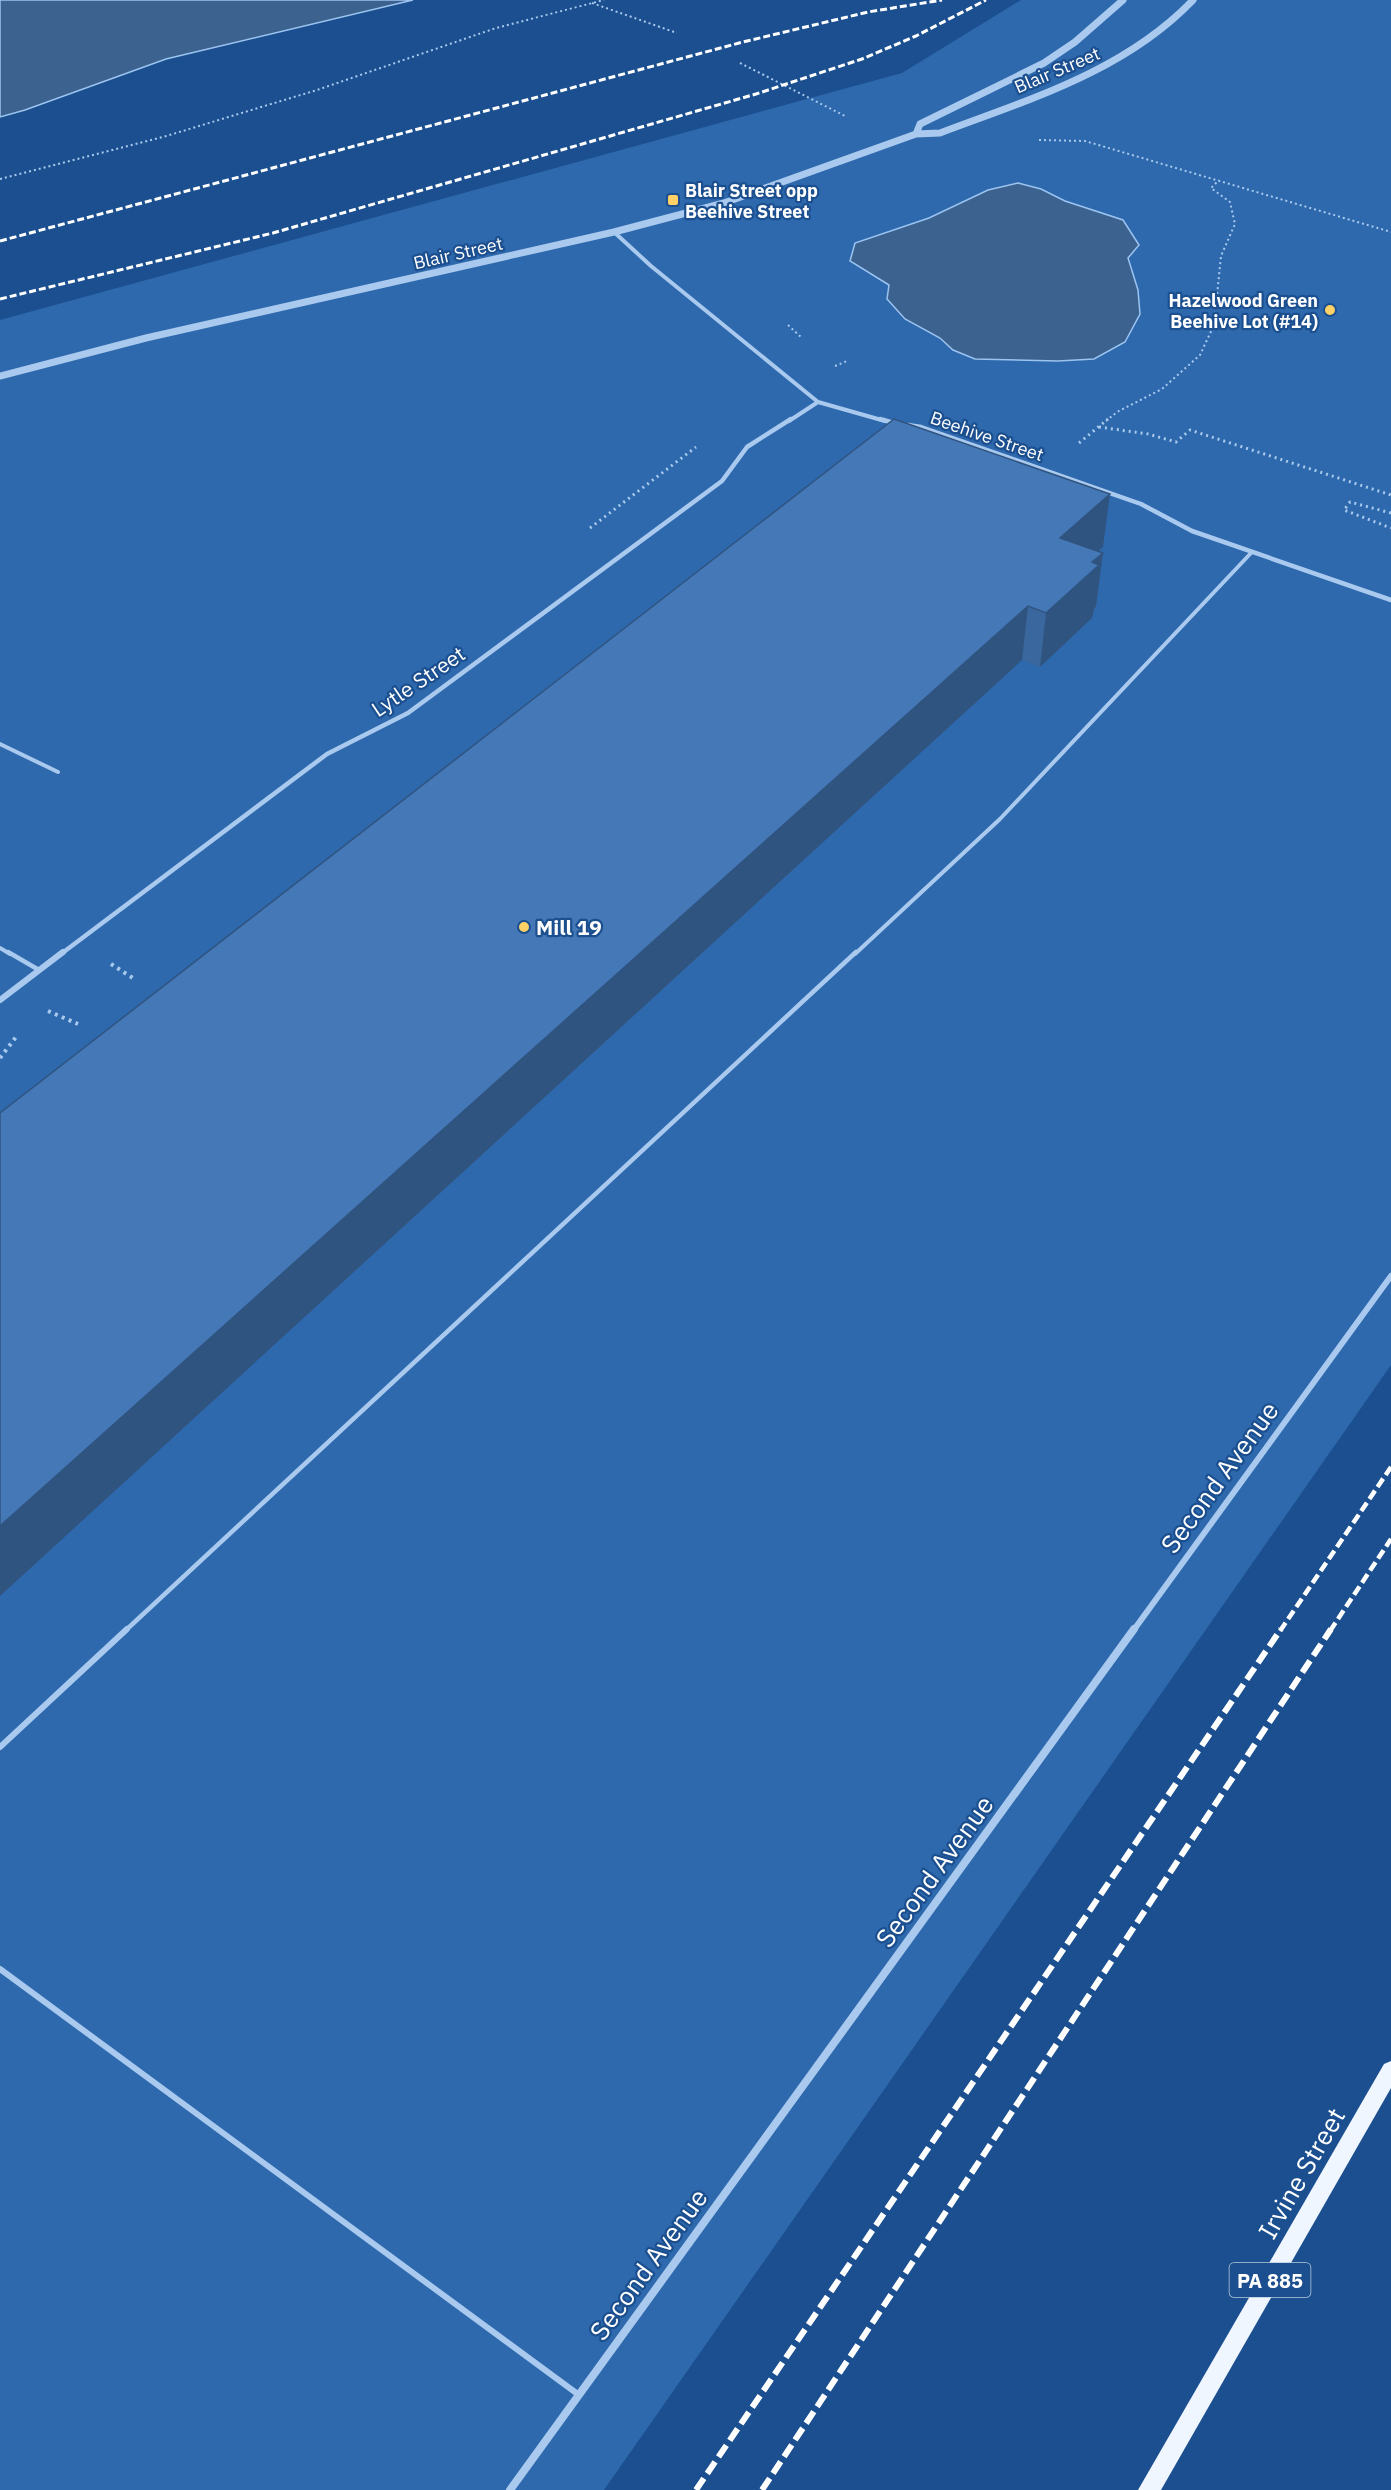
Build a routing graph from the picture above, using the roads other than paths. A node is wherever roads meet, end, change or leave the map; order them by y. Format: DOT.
graph roads {
  1 [pos="1123,0"];
  2 [pos="1192,0"];
  3 [pos="916,134"];
  4 [pos="614,232"];
  5 [pos="0,376"];
  6 [pos="818,402"];
  7 [pos="1251,553"];
  8 [pos="1391,600"];
  9 [pos="0,744"];
  10 [pos="58,772"];
  11 [pos="0,948"];
  12 [pos="39,970"];
  13 [pos="0,1000"];
  14 [pos="1391,1276"];
  15 [pos="0,1746"];
  16 [pos="0,1969"];
  17 [pos="1391,2070"];
  18 [pos="579,2395"];
  19 [pos="510,2490"];
  20 [pos="1149,2490"];
  1 -- 3 [label="street, Blair Street"];
  2 -- 3 [label="street, Blair Street"];
  3 -- 4 [label="street, Blair Street"];
  4 -- 5 [label="street, Blair Street"];
  4 -- 6 [label="street, Beehive Street"];
  6 -- 7 [label="street, Beehive Street"];
  6 -- 12 [label="street, Lytle Street"];
  7 -- 8 [label="street, Beehive Street"];
  7 -- 15 [label="lane"];
  9 -- 10 [label="lane"];
  11 -- 12 [label="lane"];
  12 -- 13 [label="street, Lytle Street"];
  14 -- 18 [label="street, Second Avenue"];
  16 -- 18 [label="lane"];
  17 -- 20 [label="main road, Irvine Street / PA 885"];
  18 -- 19 [label="street, Second Avenue"];
}
